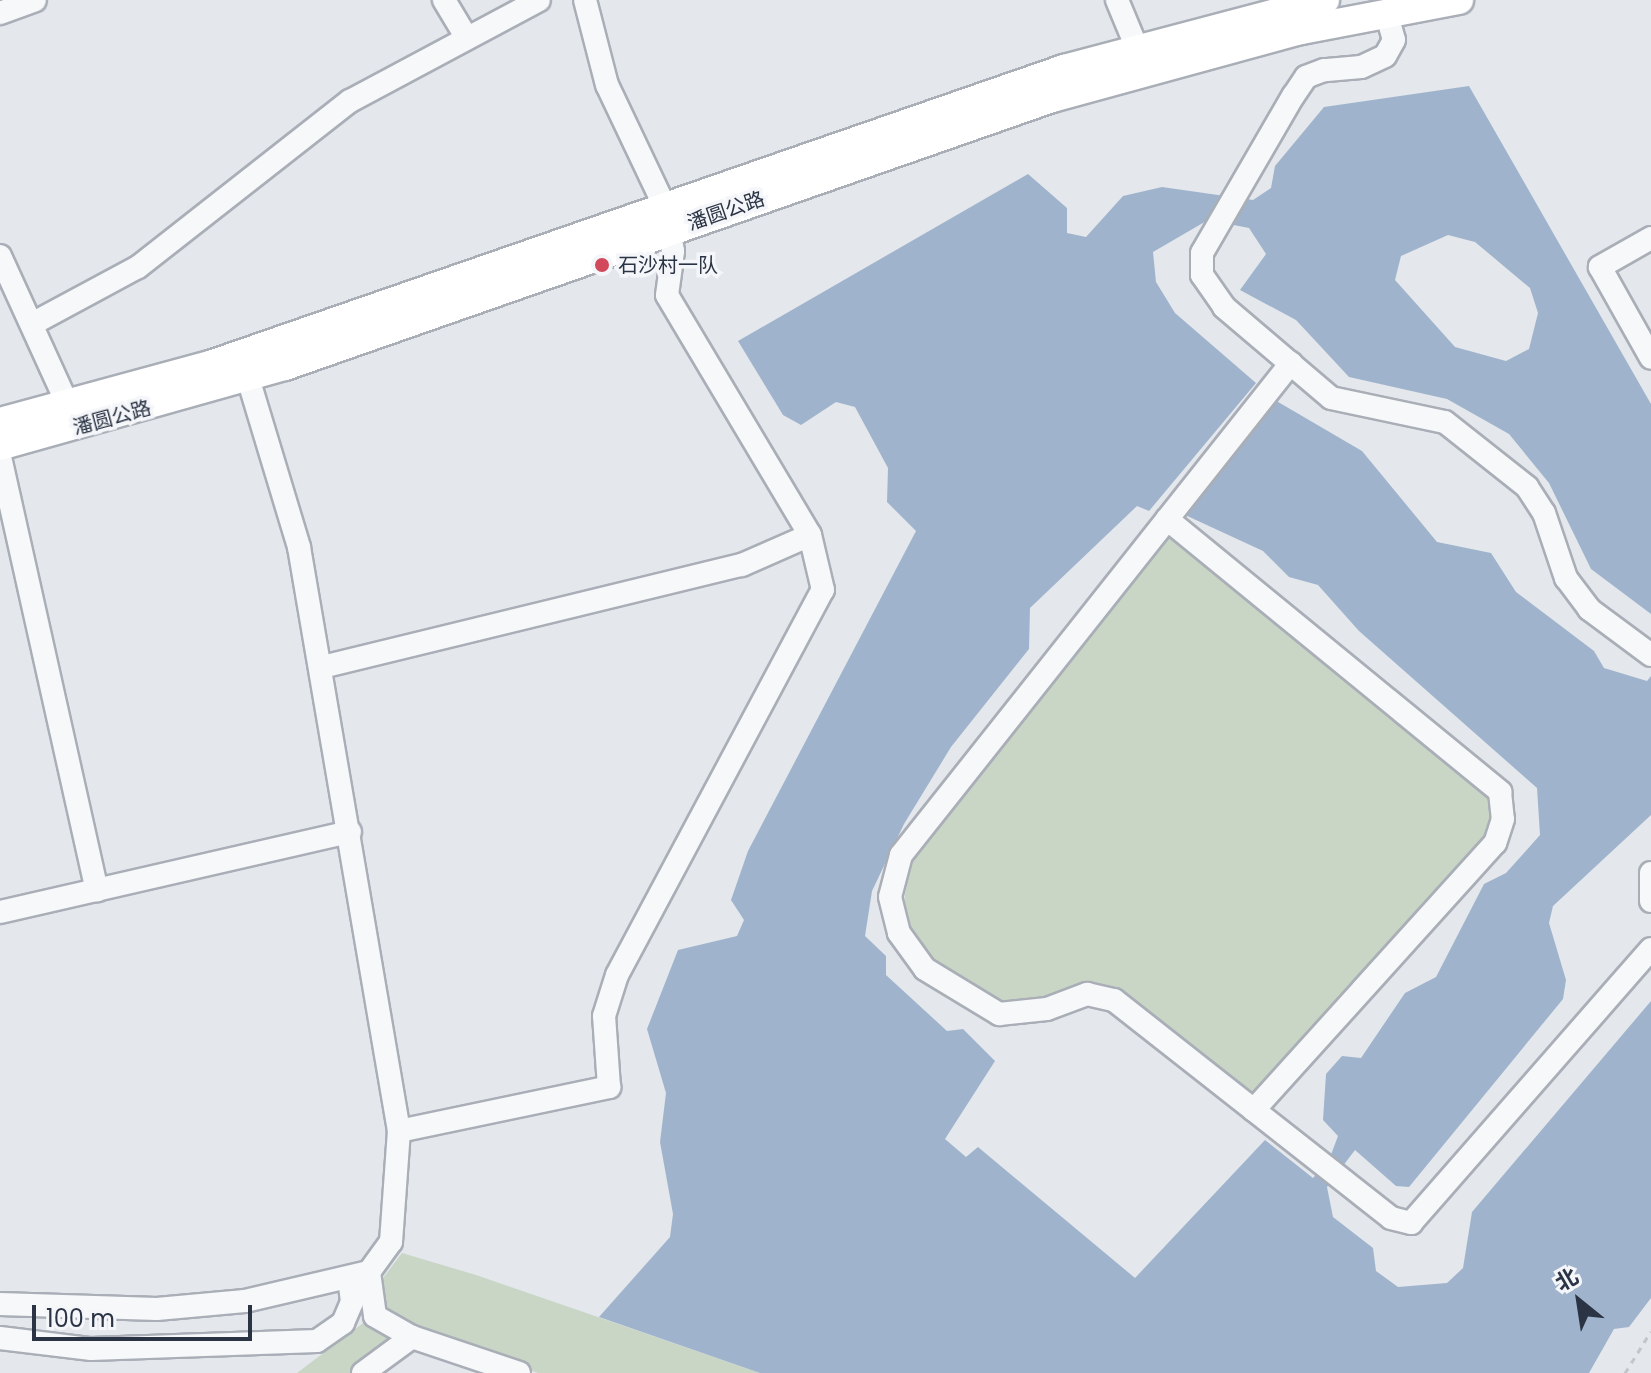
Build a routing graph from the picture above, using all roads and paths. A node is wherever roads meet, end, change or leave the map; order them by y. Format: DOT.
graph roads {
  1 [pos="35,0"];
  2 [pos="444,0"];
  3 [pos="539,0"];
  4 [pos="585,0"];
  5 [pos="1117,0"];
  6 [pos="1325,0"];
  7 [pos="1459,0"];
  8 [pos="1386,12"];
  9 [pos="0,13"];
  10 [pos="1297,18"];
  11 [pos="465,35"];
  12 [pos="1194,44"];
  13 [pos="1137,48"];
  14 [pos="667,219"];
  15 [pos="1651,238"];
  16 [pos="0,256"];
  17 [pos="32,324"];
  18 [pos="1651,358"];
  19 [pos="1291,363"];
  20 [pos="248,378"];
  21 [pos="68,405"];
  22 [pos="0,422"];
  23 [pos="0,446"];
  24 [pos="0,457"];
  25 [pos="1167,519"];
  26 [pos="810,535"];
  27 [pos="1651,655"];
  28 [pos="322,667"];
  29 [pos="350,832"];
  30 [pos="1651,873"];
  31 [pos="97,890"];
  32 [pos="1651,901"];
  33 [pos="0,912"];
  34 [pos="1651,949"];
  35 [pos="1254,1110"];
  36 [pos="399,1131"];
  37 [pos="359,1276"];
  38 [pos="0,1304"];
  39 [pos="1651,1331"];
  40 [pos="412,1337"];
  41 [pos="0,1338"];
  42 [pos="363,1373"];
  43 [pos="519,1373"];
  44 [pos="1625,1373"];
  1 -- 9 [label="street"];
  2 -- 11 [label="street"];
  3 -- 11 [label="street"];
  4 -- 14 [label="street"];
  5 -- 13 [label="street"];
  6 -- 10 [label="main road, 潘圆公路"];
  7 -- 8 [label="main road, 潘圆公路"];
  8 -- 10 [label="main road, 潘圆公路"];
  8 -- 19 [label="street"];
  10 -- 12 [label="main road, 潘圆公路"];
  11 -- 17 [label="street"];
  12 -- 13 [label="main road, 潘圆公路"];
  12 -- 14 [label="main road, 潘圆公路"];
  13 -- 14 [label="main road, 潘圆公路"];
  14 -- 20 [label="main road, 潘圆公路"];
  14 -- 21 [label="main road, 潘圆公路"];
  14 -- 26 [label="street"];
  15 -- 18 [label="street"];
  16 -- 17 [label="street"];
  17 -- 21 [label="street"];
  19 -- 25 [label="street"];
  19 -- 27 [label="street"];
  20 -- 23 [label="main road, 潘圆公路"];
  20 -- 28 [label="street"];
  21 -- 22 [label="main road, 潘圆公路"];
  24 -- 31 [label="street"];
  25 -- 35 [label="street"];
  25 -- 35 [label="street"];
  26 -- 28 [label="street"];
  26 -- 36 [label="street"];
  28 -- 29 [label="street"];
  29 -- 31 [label="street"];
  29 -- 36 [label="street"];
  30 -- 32 [label="street"];
  31 -- 33 [label="street"];
  34 -- 35 [label="street"];
  36 -- 37 [label="street"];
  37 -- 38 [label="street"];
  37 -- 40 [label="street"];
  37 -- 41 [label="street"];
  39 -- 44 [label="path"];
  40 -- 42 [label="street"];
  40 -- 43 [label="street"];
}
